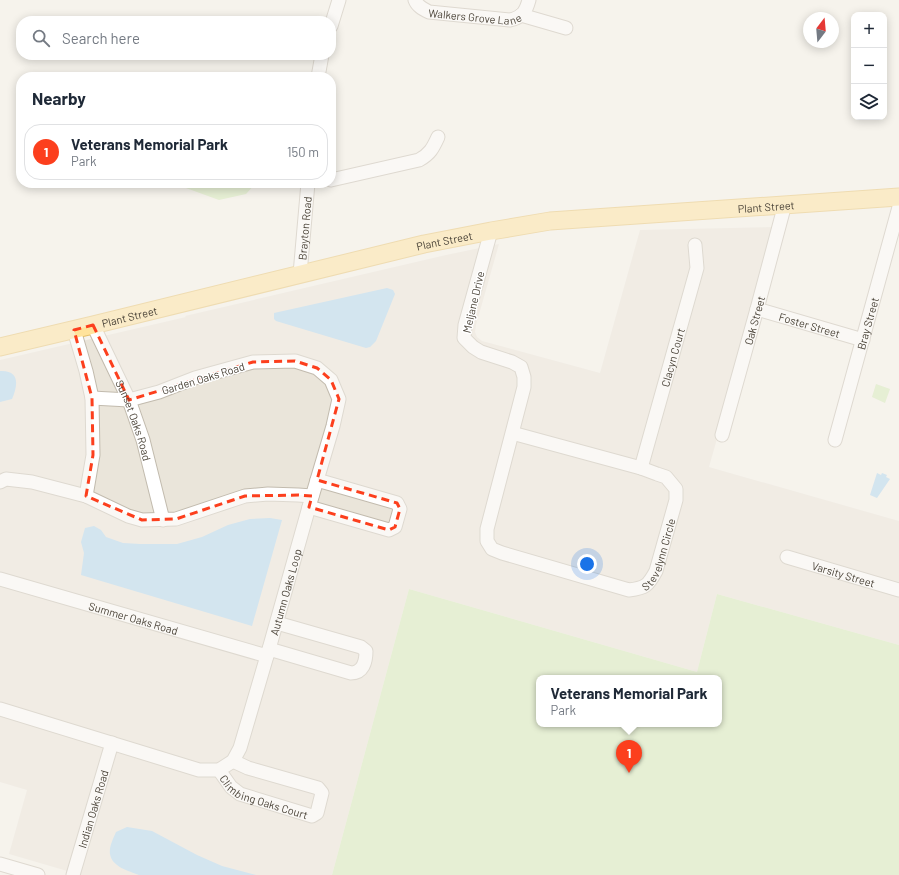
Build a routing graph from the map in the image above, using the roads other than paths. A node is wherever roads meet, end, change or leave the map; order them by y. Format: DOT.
graph roads {
  1 [pos="339,0"];
  2 [pos="415,0"];
  3 [pos="529,0"];
  4 [pos="521,15"];
  5 [pos="334,16"];
  6 [pos="566,28"];
  7 [pos="321,60"];
  8 [pos="319,72"];
  9 [pos="438,137"];
  10 [pos="336,179"];
  11 [pos="308,188"];
  12 [pos="899,197"];
  13 [pos="785,204"];
  14 [pos="899,207"];
  15 [pos="491,231"];
  16 [pos="695,245"];
  17 [pos="300,274"];
  18 [pos="757,309"];
  19 [pos="93,325"];
  20 [pos="74,330"];
  21 [pos="862,340"];
  22 [pos="0,347"];
  23 [pos="92,398"];
  24 [pos="129,400"];
  25 [pos="512,433"];
  26 [pos="722,435"];
  27 [pos="835,440"];
  28 [pos="641,468"];
  29 [pos="317,480"];
  30 [pos="0,482"];
  31 [pos="86,496"];
  32 [pos="310,502"];
  33 [pos="164,520"];
  34 [pos="787,557"];
  35 [pos="0,579"];
  36 [pos="899,590"];
  37 [pos="277,623"];
  38 [pos="268,653"];
  39 [pos="0,709"];
  40 [pos="112,743"];
  41 [pos="233,761"];
  42 [pos="219,770"];
  43 [pos="0,864"];
  44 [pos="38,875"];
  45 [pos="73,875"];
  1 -- 5 [label="street"];
  2 -- 4 [label="street, Walkers Grove Lane"];
  3 -- 4 [label="street, Walkers Grove Lane"];
  4 -- 6 [label="street"];
  7 -- 8 [label="street"];
  9 -- 10 [label="street"];
  11 -- 17 [label="street, Brayton Road"];
  12 -- 13 [label="main road, Plant Street"];
  13 -- 15 [label="main road, Plant Street"];
  13 -- 18 [label="street, Oak Street"];
  14 -- 21 [label="street, Bray Street"];
  15 -- 17 [label="main road, Plant Street"];
  15 -- 25 [label="street, Meljane Drive"];
  16 -- 28 [label="street, Clacyn Court"];
  17 -- 19 [label="main road, Plant Street"];
  18 -- 21 [label="street, Foster Street"];
  18 -- 26 [label="street, Oak Street"];
  19 -- 20 [label="main road, Plant Street"];
  19 -- 24 [label="street, Sunset Oaks Road"];
  20 -- 22 [label="main road, Plant Street"];
  20 -- 23 [label="street"];
  21 -- 27 [label="street, Bray Street"];
  23 -- 24 [label="street, Garden Oaks Road"];
  23 -- 31 [label="street"];
  24 -- 29 [label="street, Garden Oaks Road"];
  24 -- 33 [label="street, Sunset Oaks Road"];
  25 -- 28 [label="street, Stevelynn Circle"];
  25 -- 28 [label="street, Stevelynn Circle"];
  29 -- 32 [label="street, Garden Oaks Road"];
  29 -- 32 [label="street"];
  30 -- 31 [label="street"];
  31 -- 33 [label="street"];
  32 -- 33 [label="street"];
  32 -- 37 [label="street, Autumn Oaks Loop"];
  34 -- 36 [label="street, Varsity Street"];
  35 -- 38 [label="street, Summer Oaks Road"];
  37 -- 38 [label="street, Autumn Oaks Loop"];
  37 -- 38 [label="street, Summer Oaks Road"];
  38 -- 41 [label="street, Autumn Oaks Loop"];
  39 -- 40 [label="street"];
  40 -- 42 [label="street"];
  40 -- 45 [label="street, Indian Oaks Road"];
  41 -- 42 [label="street"];
  41 -- 42 [label="street, Climbing Oaks Court"];
  43 -- 44 [label="street"];
}
